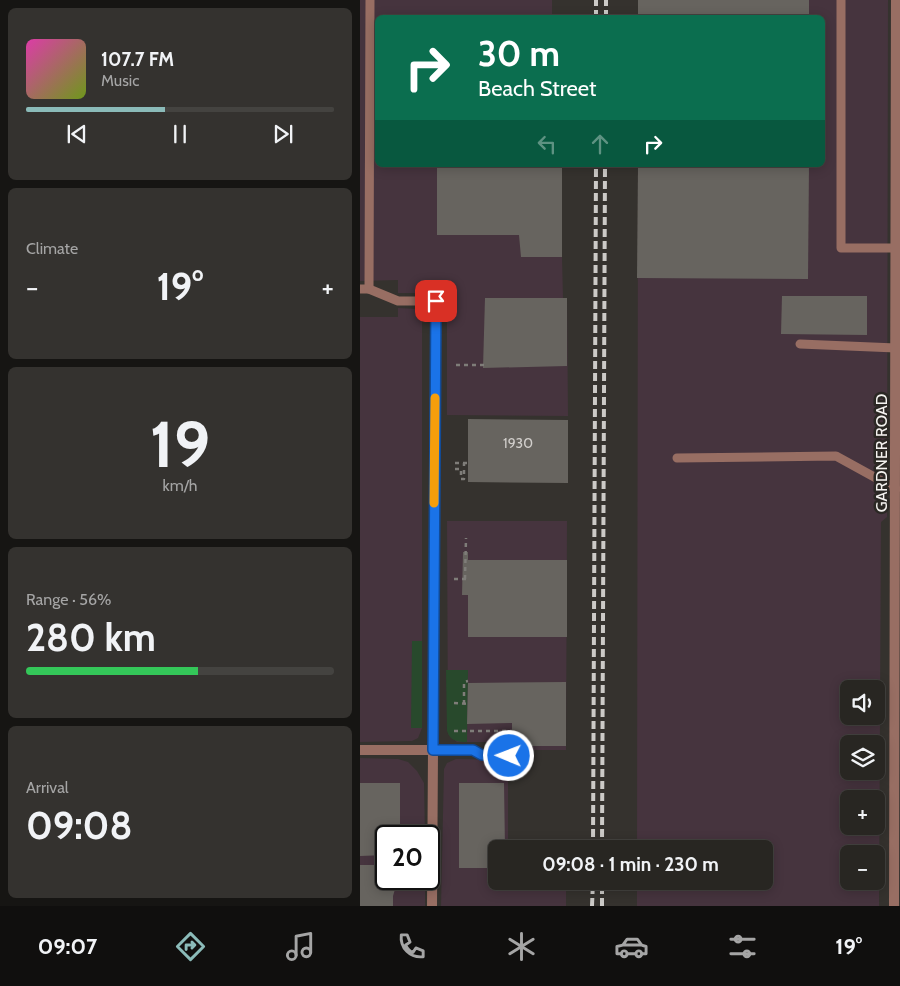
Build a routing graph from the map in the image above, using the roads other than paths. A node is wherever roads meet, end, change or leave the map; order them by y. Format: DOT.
graph roads {
  1 [pos="370,0"];
  2 [pos="841,0"];
  3 [pos="896,0"];
  4 [pos="896,248"];
  5 [pos="365,289"];
  6 [pos="898,291"];
  7 [pos="436,301"];
  8 [pos="800,344"];
  9 [pos="896,348"];
  10 [pos="677,458"];
  11 [pos="896,488"];
  12 [pos="898,747"];
  13 [pos="360,750"];
  14 [pos="433,750"];
  15 [pos="509,756"];
  16 [pos="432,906"];
  17 [pos="894,906"];
  1 -- 5 [label="lane"];
  2 -- 4 [label="lane"];
  3 -- 4 [label="street, GARDNER ROAD"];
  4 -- 6 [label="street, GARDNER ROAD"];
  5 -- 7 [label="lane"];
  6 -- 9 [label="street, GARDNER ROAD"];
  7 -- 14 [label="street"];
  8 -- 9 [label="lane"];
  9 -- 11 [label="street, GARDNER ROAD"];
  10 -- 11 [label="lane"];
  11 -- 12 [label="street, GARDNER ROAD"];
  12 -- 17 [label="street, GARDNER ROAD"];
  13 -- 14 [label="street"];
  14 -- 15 [label="lane"];
  14 -- 16 [label="street"];
}
